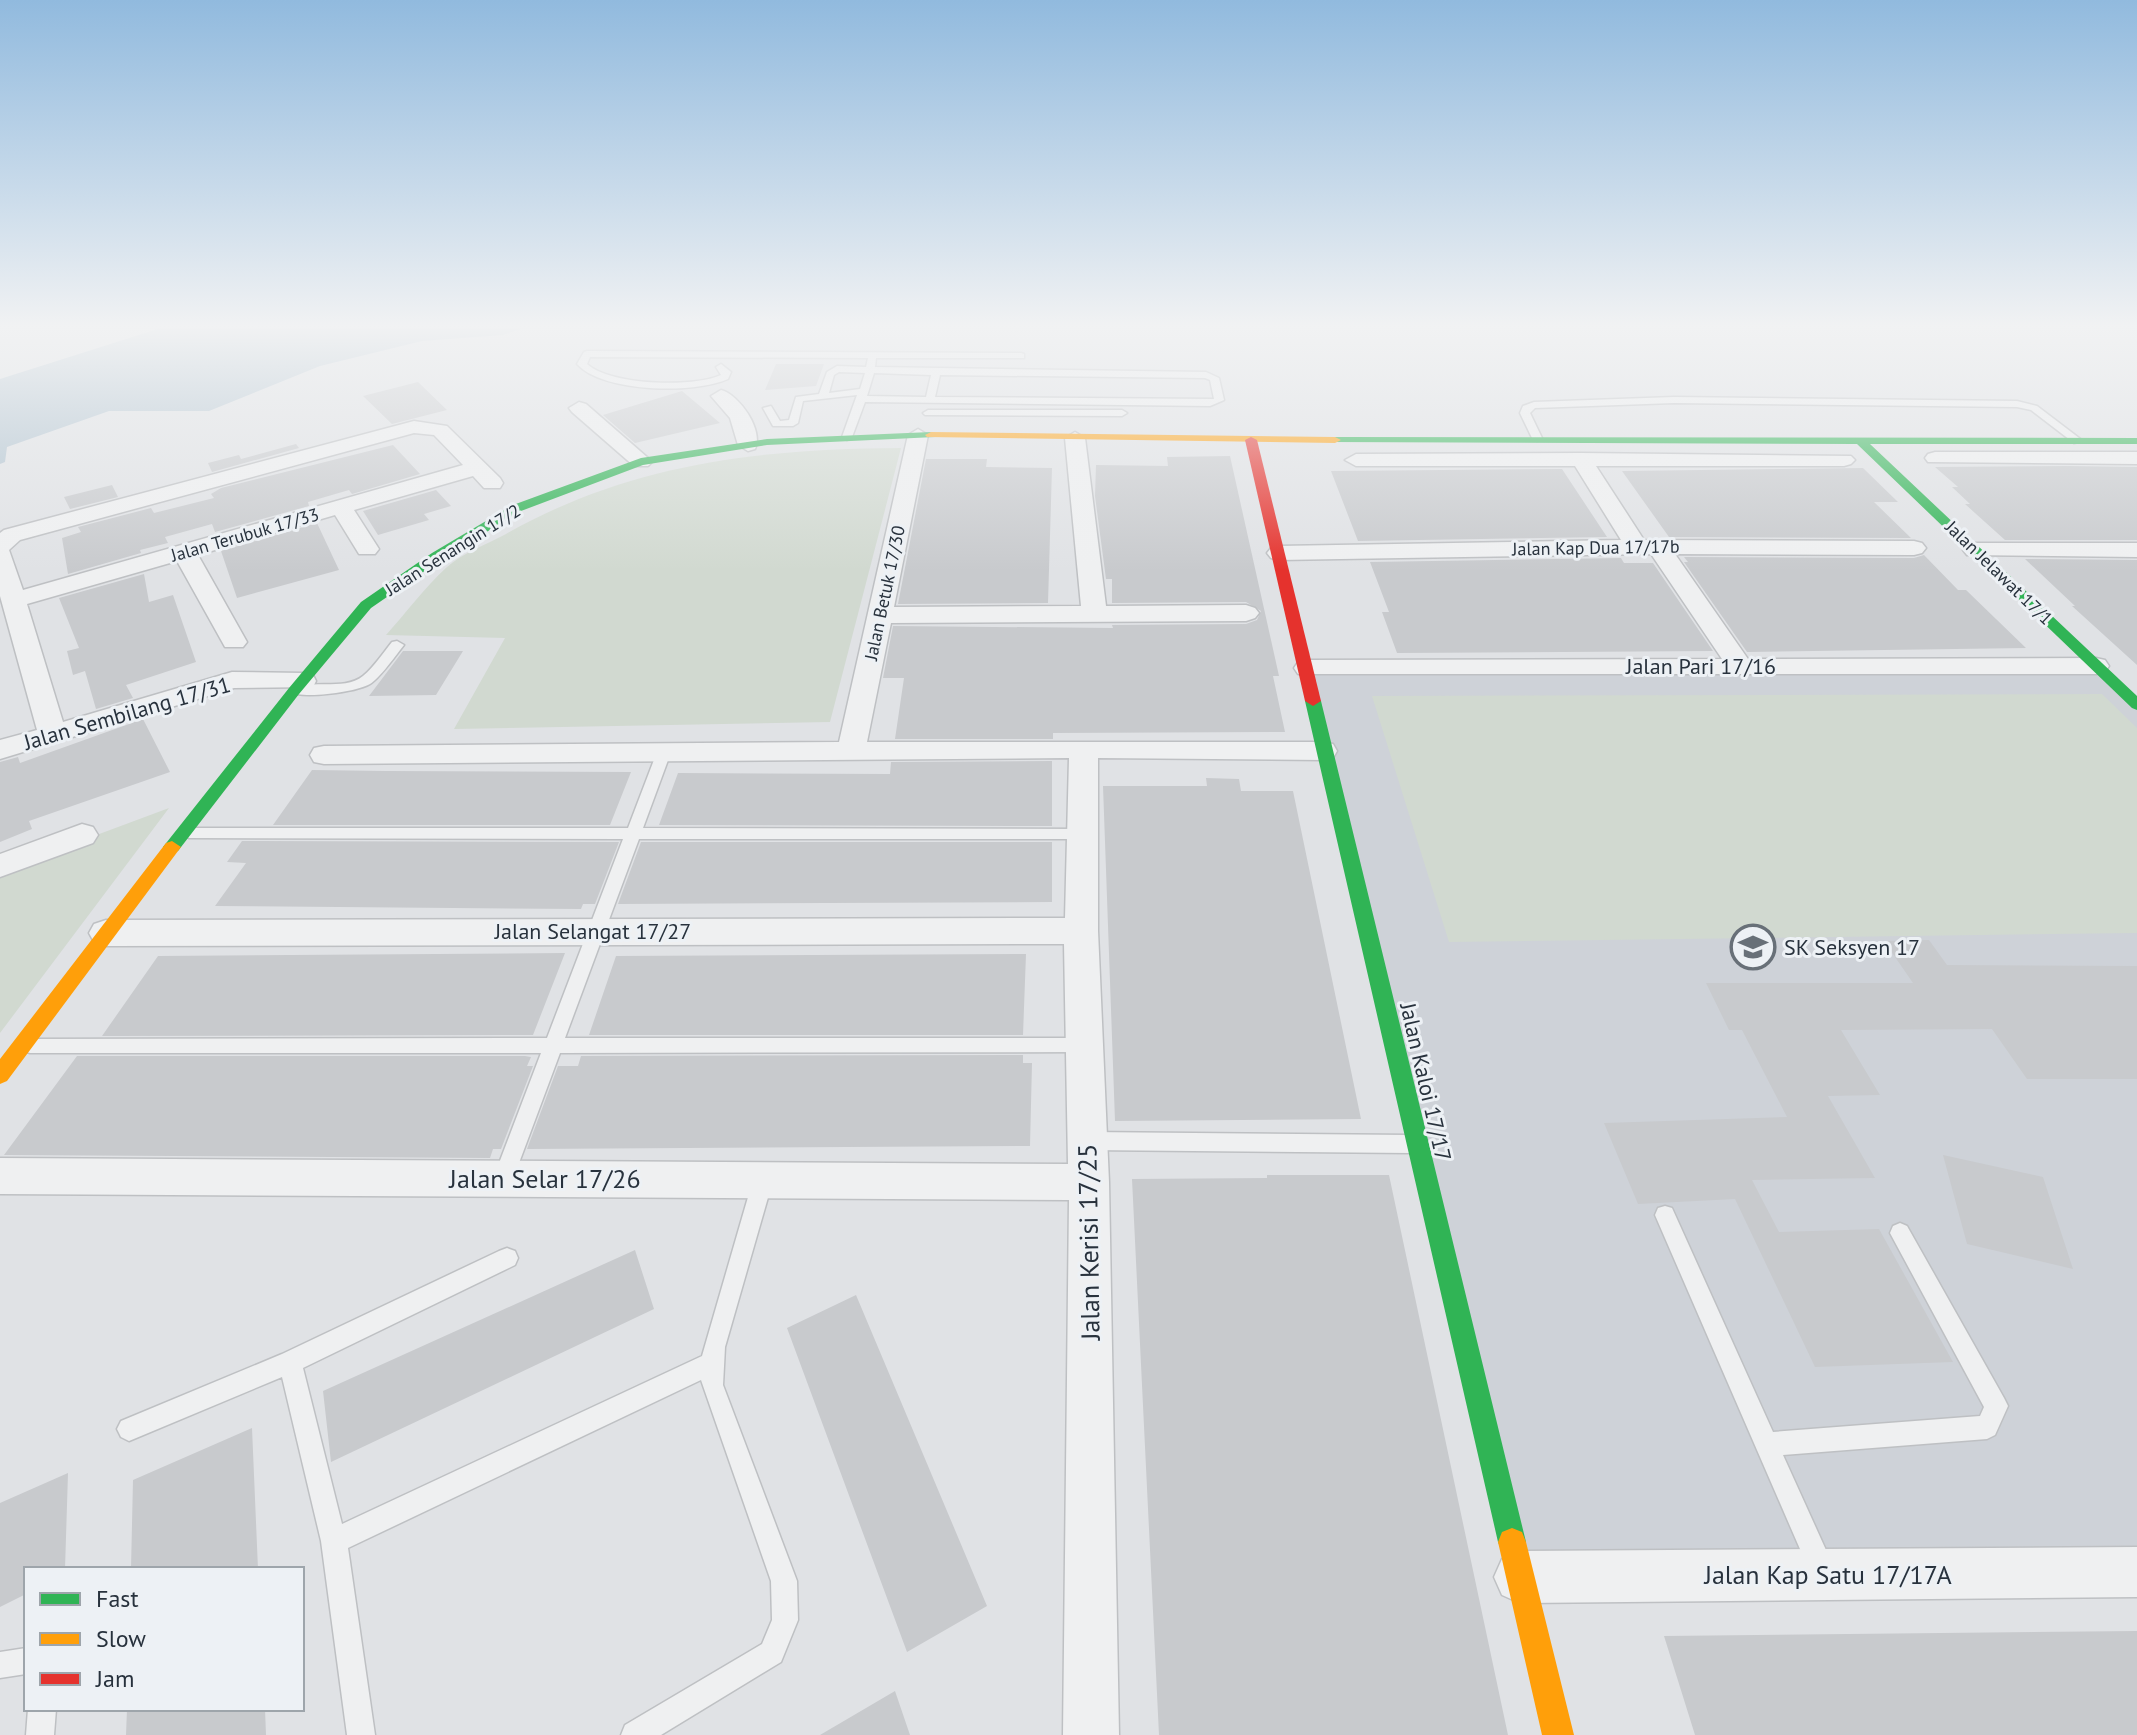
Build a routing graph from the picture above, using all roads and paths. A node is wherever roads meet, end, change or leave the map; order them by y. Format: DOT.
graph roads {
  1 [pos="580,409"];
  2 [pos="734,409"];
  3 [pos="769,409"];
  4 [pos="797,409"];
  5 [pos="857,409"];
  6 [pos="986,409"];
  7 [pos="1054,409"];
  8 [pos="1101,409"];
  9 [pos="1152,409"];
  10 [pos="1526,409"];
  11 [pos="2035,409"];
  12 [pos="1122,412"];
  13 [pos="928,413"];
  14 [pos="1054,418"];
  15 [pos="986,419"];
  16 [pos="918,435"];
  17 [pos="847,437"];
  18 [pos="1075,438"];
  19 [pos="1537,438"];
  20 [pos="1251,440"];
  21 [pos="1860,441"];
  22 [pos="2078,441"];
  23 [pos="2137,441"];
  24 [pos="748,445"];
  25 [pos="1935,458"];
  26 [pos="2137,458"];
  27 [pos="1581,459"];
  28 [pos="1356,460"];
  29 [pos="1844,460"];
  30 [pos="641,462"];
  31 [pos="341,507"];
  32 [pos="4,545"];
  33 [pos="1648,547"];
  34 [pos="1914,548"];
  35 [pos="367,549"];
  36 [pos="1975,550"];
  37 [pos="2137,550"];
  38 [pos="185,553"];
  39 [pos="1279,553"];
  40 [pos="14,600"];
  41 [pos="1246,613"];
  42 [pos="1094,614"];
  43 [pos="881,615"];
  44 [pos="234,642"];
  45 [pos="397,645"];
  46 [pos="28,655"];
  47 [pos="0,663"];
  48 [pos="1740,666"];
  49 [pos="2096,666"];
  50 [pos="1307,668"];
  51 [pos="298,686"];
  52 [pos="2137,705"];
  53 [pos="52,733"];
  54 [pos="1084,749"];
  55 [pos="0,750"];
  56 [pos="851,751"];
  57 [pos="1323,751"];
  58 [pos="664,752"];
  59 [pos="324,755"];
  60 [pos="186,833"];
  61 [pos="1083,834"];
  62 [pos="82,835"];
  63 [pos="632,835"];
  64 [pos="0,866"];
  65 [pos="596,930"];
  66 [pos="1081,931"];
  67 [pos="106,933"];
  68 [pos="1085,1045"];
  69 [pos="22,1046"];
  70 [pos="553,1046"];
  71 [pos="0,1075"];
  72 [pos="1088,1141"];
  73 [pos="1415,1144"];
  74 [pos="0,1176"];
  75 [pos="503,1179"];
  76 [pos="763,1180"];
  77 [pos="1089,1182"];
  78 [pos="1665,1215"];
  79 [pos="1900,1233"];
  80 [pos="507,1258"];
  81 [pos="290,1362"];
  82 [pos="712,1363"];
  83 [pos="129,1429"];
  84 [pos="1767,1444"];
  85 [pos="334,1541"];
  86 [pos="2137,1572"];
  87 [pos="1825,1575"];
  88 [pos="1520,1577"];
  89 [pos="24,1661"];
  90 [pos="0,1665"];
  91 [pos="42,1711"];
  92 [pos="40,1735"];
  93 [pos="361,1735"];
  94 [pos="635,1735"];
  95 [pos="1091,1735"];
  96 [pos="1558,1735"];
  1 -- 30 [label="street"];
  2 -- 24 [label="street"];
  3 -- 4 [label="lane"];
  5 -- 17 [label="lane"];
  6 -- 15 [label="lane"];
  7 -- 14 [label="lane"];
  8 -- 12 [label="lane"];
  9 -- 12 [label="lane"];
  10 -- 19 [label="lane"];
  11 -- 22 [label="lane"];
  12 -- 14 [label="lane"];
  13 -- 15 [label="lane"];
  14 -- 15 [label="lane"];
  16 -- 17 [label="street, Jalan Senangin 17/2"];
  16 -- 18 [label="street, Jalan Senangin 17/2"];
  16 -- 43 [label="street, Jalan Betuk 17/30"];
  17 -- 24 [label="street, Jalan Senangin 17/2"];
  18 -- 20 [label="street, Jalan Senangin 17/2"];
  18 -- 42 [label="street"];
  19 -- 20 [label="street, Jalan Senangin 17/2"];
  19 -- 21 [label="street, Jalan Senangin 17/2"];
  20 -- 39 [label="street, Jalan Kaloi 17/17"];
  21 -- 22 [label="street, Jalan Senangin 17/2"];
  21 -- 36 [label="street, Jalan Jelawat 17/1"];
  22 -- 23 [label="street, Jalan Senangin 17/2"];
  24 -- 30 [label="street, Jalan Senangin 17/2"];
  25 -- 26 [label="street"];
  27 -- 28 [label="street"];
  27 -- 29 [label="street"];
  27 -- 33 [label="street"];
  30 -- 51 [label="street, Jalan Senangin 17/2"];
  31 -- 32 [label="street, Jalan Terubuk 17/33"];
  31 -- 35 [label="street"];
  31 -- 38 [label="street, Jalan Terubuk 17/33"];
  32 -- 40 [label="street"];
  33 -- 34 [label="street, Jalan Kap Dua 17/17b"];
  33 -- 39 [label="street, Jalan Kap Dua 17/17b"];
  33 -- 48 [label="street"];
  36 -- 37 [label="street"];
  36 -- 49 [label="street, Jalan Jelawat 17/1"];
  38 -- 40 [label="street, Jalan Terubuk 17/33"];
  38 -- 44 [label="street"];
  39 -- 50 [label="street, Jalan Kaloi 17/17"];
  40 -- 46 [label="street"];
  41 -- 42 [label="street"];
  42 -- 43 [label="street"];
  43 -- 56 [label="street, Jalan Betuk 17/30"];
  45 -- 51 [label="lane"];
  46 -- 47 [label="street"];
  46 -- 53 [label="street"];
  48 -- 49 [label="street, Jalan Pari 17/16"];
  48 -- 50 [label="street, Jalan Pari 17/16"];
  49 -- 52 [label="street, Jalan Jelawat 17/1"];
  50 -- 57 [label="street, Jalan Kaloi 17/17"];
  51 -- 53 [label="street, Jalan Sembilang 17/31"];
  51 -- 60 [label="street, Jalan Senangin 17/2"];
  53 -- 55 [label="street, Jalan Sembilang 17/31"];
  54 -- 56 [label="street"];
  54 -- 57 [label="street"];
  54 -- 61 [label="street, Jalan Kerisi 17/25"];
  56 -- 58 [label="street"];
  57 -- 73 [label="street, Jalan Kaloi 17/17"];
  58 -- 59 [label="street"];
  58 -- 63 [label="lane"];
  60 -- 63 [label="lane"];
  60 -- 67 [label="street, Jalan Senangin 17/2"];
  61 -- 63 [label="lane"];
  61 -- 66 [label="street, Jalan Kerisi 17/25"];
  62 -- 64 [label="street"];
  63 -- 65 [label="lane"];
  65 -- 66 [label="street, Jalan Selangat 17/27"];
  65 -- 67 [label="street, Jalan Selangat 17/27"];
  65 -- 70 [label="lane"];
  66 -- 68 [label="street, Jalan Kerisi 17/25"];
  67 -- 69 [label="street, Jalan Senangin 17/2"];
  68 -- 70 [label="lane"];
  68 -- 72 [label="street, Jalan Kerisi 17/25"];
  69 -- 70 [label="lane"];
  69 -- 71 [label="street, Jalan Senangin 17/2"];
  70 -- 75 [label="lane"];
  72 -- 73 [label="lane"];
  72 -- 77 [label="street, Jalan Kerisi 17/25"];
  73 -- 88 [label="street, Jalan Kaloi 17/17"];
  74 -- 75 [label="street, Jalan Selar 17/26"];
  75 -- 76 [label="street, Jalan Selar 17/26"];
  76 -- 77 [label="street, Jalan Selar 17/26"];
  76 -- 82 [label="lane"];
  77 -- 95 [label="street, Jalan Kerisi 17/25"];
  78 -- 84 [label="lane"];
  79 -- 84 [label="lane"];
  80 -- 81 [label="lane"];
  81 -- 83 [label="lane"];
  81 -- 85 [label="lane"];
  82 -- 85 [label="lane"];
  82 -- 94 [label="lane"];
  84 -- 87 [label="lane"];
  85 -- 93 [label="lane"];
  86 -- 87 [label="street, Jalan Kap Satu 17/17A"];
  87 -- 88 [label="street, Jalan Kap Satu 17/17A"];
  88 -- 96 [label="street, Jalan Kaloi 17/17"];
  89 -- 90 [label="lane"];
  91 -- 92 [label="lane"];
}
